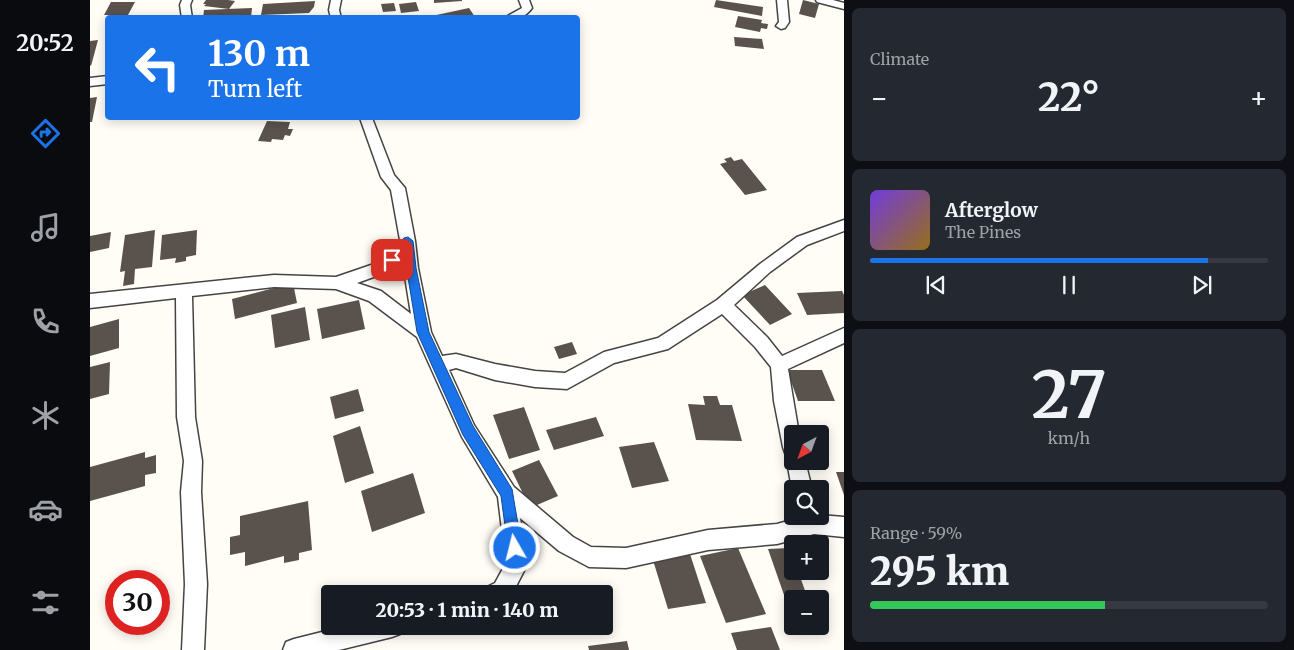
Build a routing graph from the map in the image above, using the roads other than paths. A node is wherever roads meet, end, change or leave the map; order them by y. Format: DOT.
graph roads {
  1 [pos="187,0"];
  2 [pos="336,0"];
  3 [pos="524,0"];
  4 [pos="782,0"];
  5 [pos="821,0"];
  6 [pos="844,6"];
  7 [pos="186,15"];
  8 [pos="335,15"];
  9 [pos="517,15"];
  10 [pos="781,26"];
  11 [pos="105,80"];
  12 [pos="90,82"];
  13 [pos="367,120"];
  14 [pos="844,225"];
  15 [pos="408,241"];
  16 [pos="336,283"];
  17 [pos="184,290"];
  18 [pos="90,302"];
  19 [pos="723,304"];
  20 [pos="423,332"];
  21 [pos="844,335"];
  22 [pos="437,364"];
  23 [pos="779,365"];
  24 [pos="788,425"];
  25 [pos="507,494"];
  26 [pos="829,524"];
  27 [pos="800,525"];
  28 [pos="844,527"];
  29 [pos="505,585"];
  30 [pos="355,635"];
  31 [pos="193,650"];
  32 [pos="294,650"];
  1 -- 7 [label="street"];
  2 -- 8 [label="street"];
  3 -- 9 [label="street"];
  4 -- 10 [label="street"];
  5 -- 6 [label="street"];
  11 -- 12 [label="street"];
  13 -- 15 [label="street"];
  14 -- 19 [label="street"];
  15 -- 16 [label="street"];
  15 -- 20 [label="street"];
  16 -- 17 [label="street"];
  16 -- 20 [label="street"];
  17 -- 18 [label="street"];
  17 -- 31 [label="street"];
  19 -- 22 [label="street"];
  19 -- 23 [label="street"];
  20 -- 22 [label="street"];
  21 -- 23 [label="street"];
  22 -- 25 [label="street"];
  23 -- 24 [label="street"];
  25 -- 27 [label="street"];
  25 -- 29 [label="street"];
  26 -- 28 [label="street"];
  30 -- 32 [label="street"];
}
